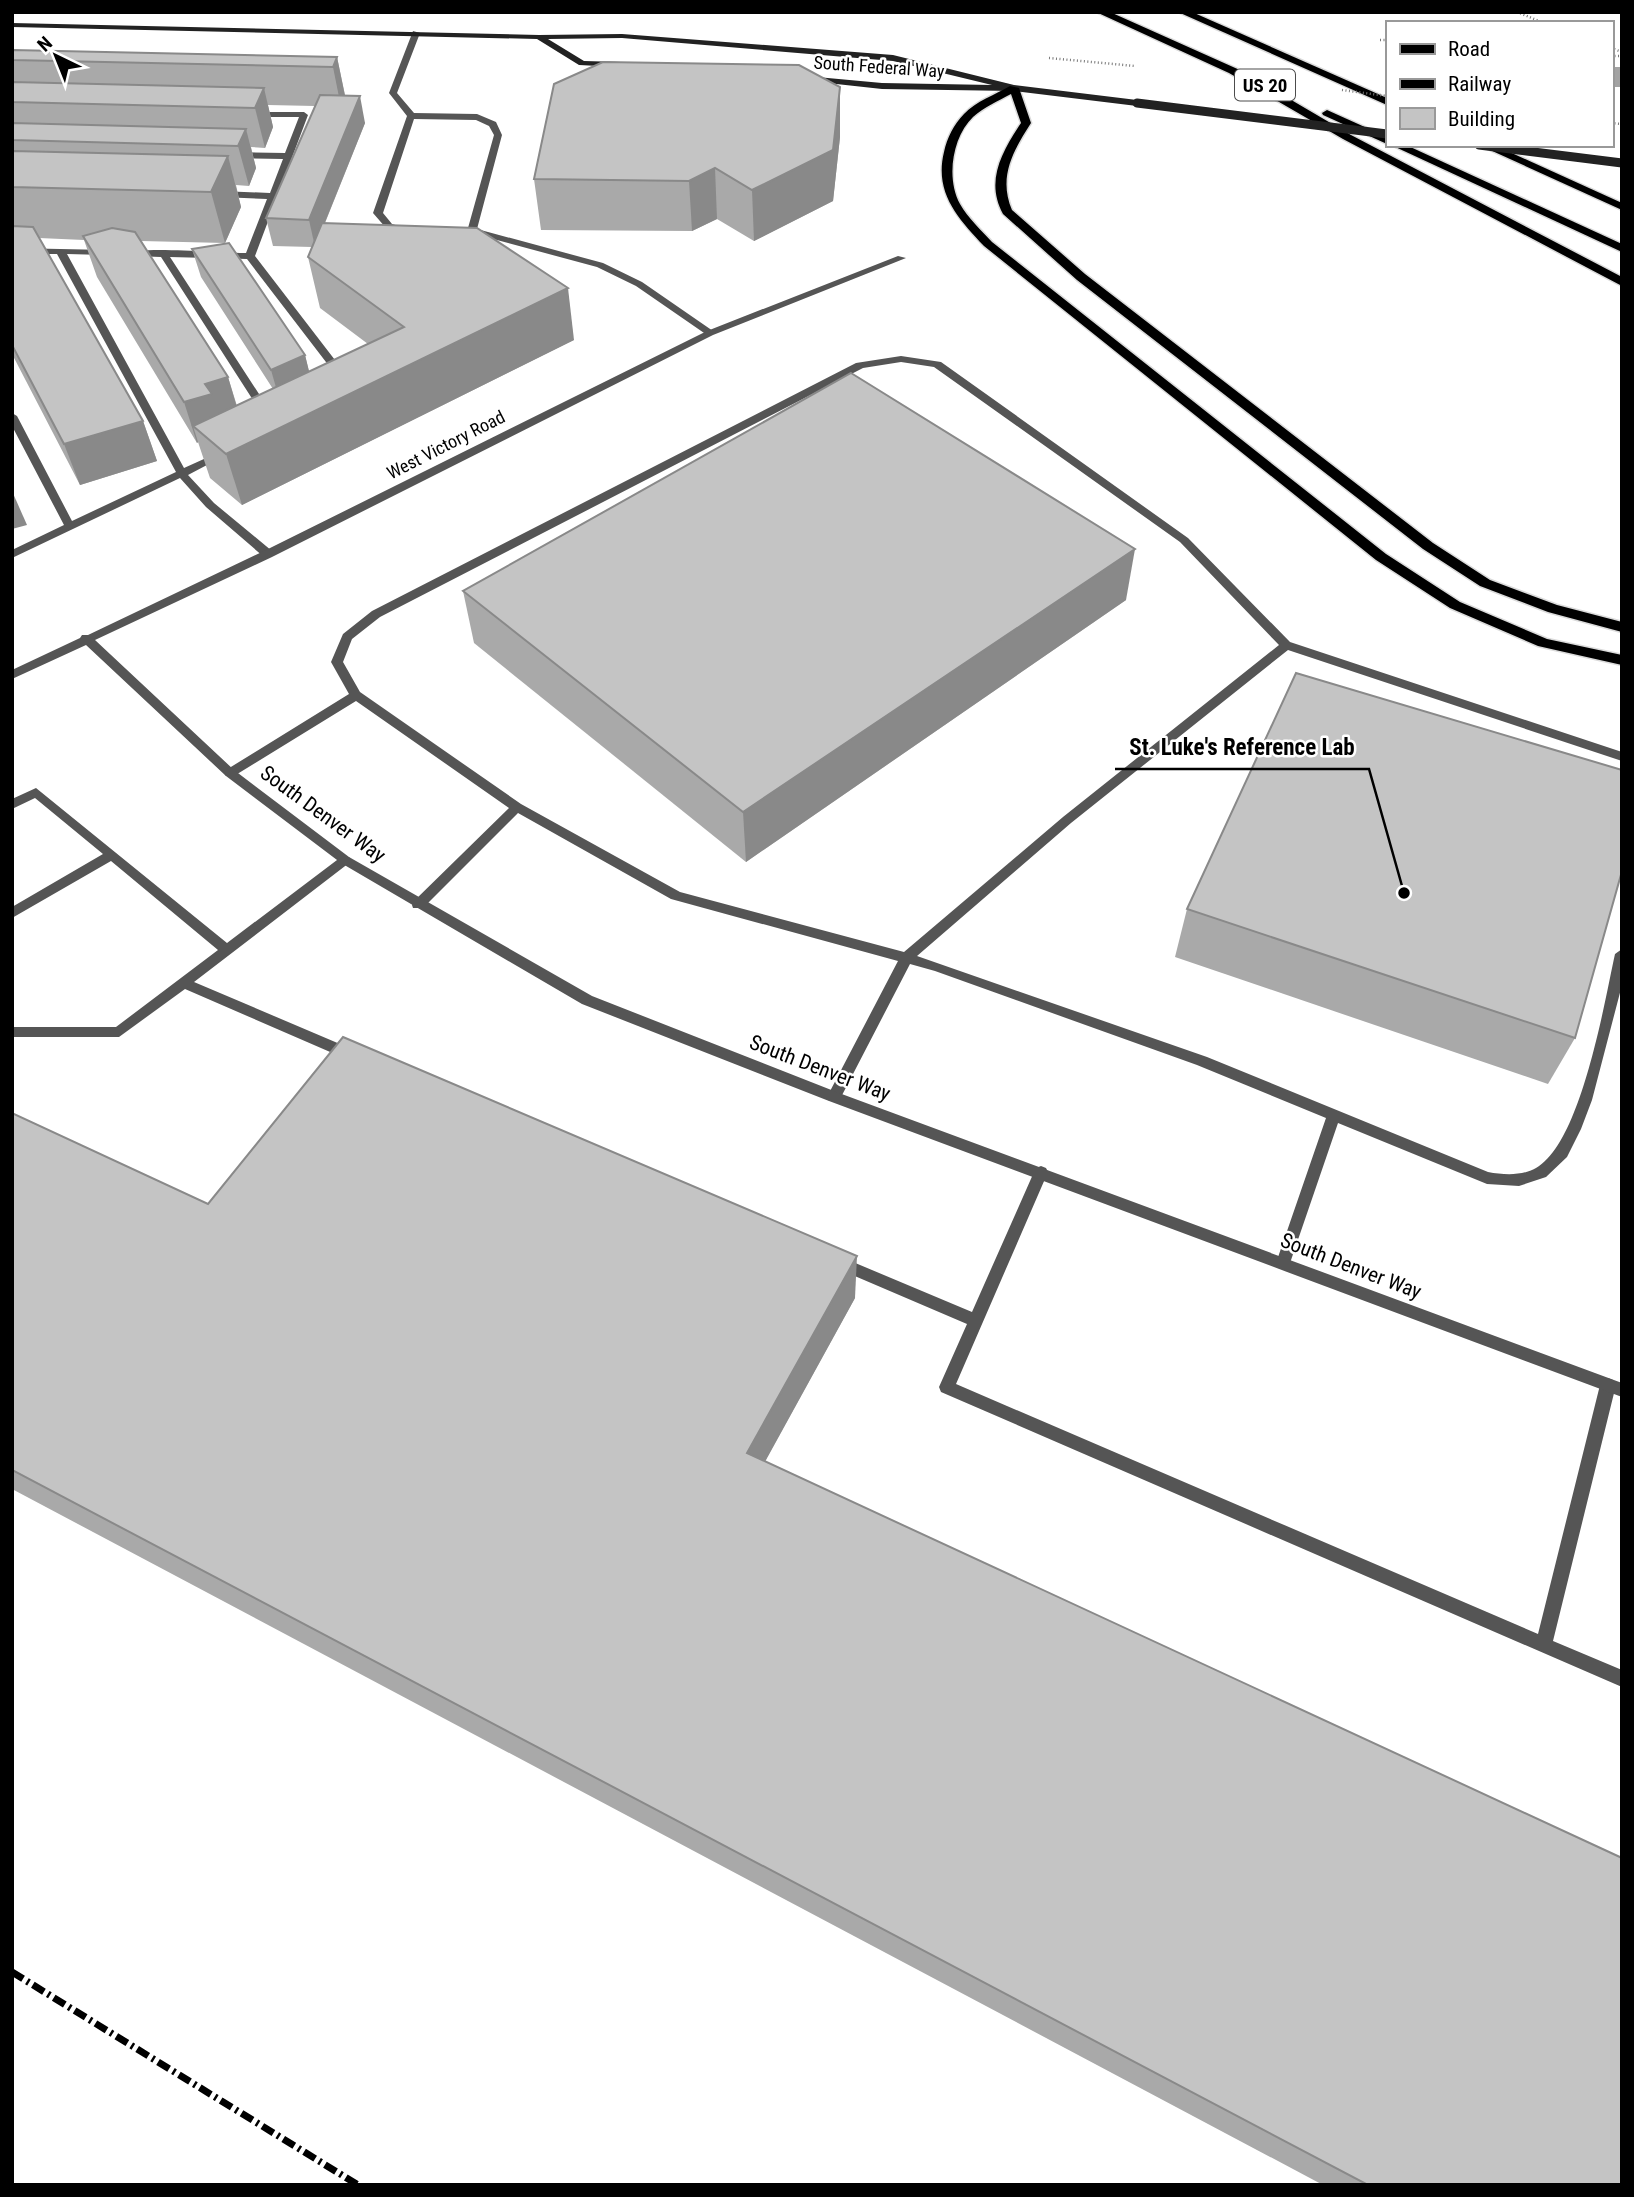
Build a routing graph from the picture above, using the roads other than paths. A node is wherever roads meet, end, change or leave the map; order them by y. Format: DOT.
graph roads {
  1 [pos="1101,12"];
  2 [pos="1183,12"];
  3 [pos="12,25"];
  4 [pos="416,33"];
  5 [pos="539,37"];
  6 [pos="631,65"];
  7 [pos="1230,69"];
  8 [pos="801,77"];
  9 [pos="1014,88"];
  10 [pos="1386,102"];
  11 [pos="248,114"];
  12 [pos="411,116"];
  13 [pos="1386,134"];
  14 [pos="1386,141"];
  15 [pos="1400,147"];
  16 [pos="1487,147"];
  17 [pos="1498,147"];
  18 [pos="219,155"];
  19 [pos="288,156"];
  20 [pos="1622,163"];
  21 [pos="205,194"];
  22 [pos="274,195"];
  23 [pos="1622,207"];
  24 [pos="460,230"];
  25 [pos="472,230"];
  26 [pos="413,231"];
  27 [pos="1622,249"];
  28 [pos="12,251"];
  29 [pos="60,251"];
  30 [pos="112,252"];
  31 [pos="125,253"];
  32 [pos="163,253"];
  33 [pos="250,256"];
  34 [pos="901,258"];
  35 [pos="1622,282"];
  36 [pos="710,332"];
  37 [pos="354,391"];
  38 [pos="12,416"];
  39 [pos="269,417"];
  40 [pos="229,451"];
  41 [pos="182,474"];
  42 [pos="71,527"];
  43 [pos="12,554"];
  44 [pos="268,554"];
  45 [pos="1622,627"];
  46 [pos="86,638"];
  47 [pos="1286,645"];
  48 [pos="1622,660"];
  49 [pos="12,675"];
  50 [pos="356,695"];
  51 [pos="1622,757"];
  52 [pos="230,773"];
  53 [pos="12,805"];
  54 [pos="517,807"];
  55 [pos="112,855"];
  56 [pos="345,860"];
  57 [pos="418,905"];
  58 [pos="12,913"];
  59 [pos="227,950"];
  60 [pos="1622,954"];
  61 [pos="907,957"];
  62 [pos="183,983"];
  63 [pos="12,1032"];
  64 [pos="362,1059"];
  65 [pos="834,1097"];
  66 [pos="1334,1114"];
  67 [pos="1041,1172"];
  68 [pos="823,1255"];
  69 [pos="1283,1263"];
  70 [pos="976,1321"];
  71 [pos="1615,1388"];
  72 [pos="1544,1645"];
  73 [pos="1622,1679"];
  1 -- 7 [label="main road, US 20"];
  2 -- 10 [label="main road, US 20"];
  3 -- 4 [label="main road, South Federal Way"];
  4 -- 5 [label="main road, South Federal Way"];
  4 -- 12 [label="street"];
  5 -- 6 [label="main road, South Federal Way"];
  5 -- 9 [label="main road, South Federal Way"];
  7 -- 14 [label="main road, US 20"];
  7 -- 35 [label="main road"];
  8 -- 9 [label="main road, South Federal Way"];
  9 -- 13 [label="main road, South Federal Way, bridge"];
  9 -- 45 [label="main road"];
  9 -- 48 [label="main road"];
  11 -- 19 [label="street"];
  12 -- 25 [label="street"];
  12 -- 26 [label="street"];
  15 -- 27 [label="main road"];
  16 -- 23 [label="main road"];
  17 -- 20 [label="main road, bridge"];
  18 -- 19 [label="street"];
  19 -- 22 [label="street"];
  21 -- 22 [label="street"];
  22 -- 33 [label="street"];
  24 -- 25 [label="street"];
  25 -- 36 [label="street"];
  28 -- 29 [label="street"];
  29 -- 30 [label="street"];
  29 -- 41 [label="street"];
  31 -- 32 [label="street"];
  32 -- 33 [label="street"];
  32 -- 39 [label="street"];
  33 -- 37 [label="street"];
  34 -- 36 [label="street, West Victory Road"];
  36 -- 44 [label="street, West Victory Road"];
  38 -- 42 [label="street"];
  40 -- 41 [label="street"];
  41 -- 42 [label="street"];
  41 -- 44 [label="street"];
  42 -- 43 [label="street"];
  44 -- 46 [label="street, West Victory Road"];
  46 -- 49 [label="street, West Victory Road"];
  46 -- 52 [label="street, South Denver Way"];
  47 -- 50 [label="street"];
  47 -- 51 [label="street"];
  47 -- 61 [label="street"];
  50 -- 52 [label="street"];
  50 -- 54 [label="street"];
  52 -- 56 [label="street, South Denver Way"];
  53 -- 55 [label="street"];
  54 -- 57 [label="street"];
  54 -- 61 [label="street"];
  55 -- 58 [label="street"];
  55 -- 59 [label="street"];
  56 -- 57 [label="street, South Denver Way"];
  56 -- 59 [label="street"];
  57 -- 65 [label="street, South Denver Way"];
  59 -- 62 [label="street"];
  60 -- 66 [label="street"];
  61 -- 65 [label="street"];
  61 -- 66 [label="street"];
  62 -- 63 [label="street"];
  62 -- 64 [label="street"];
  65 -- 67 [label="street, South Denver Way"];
  66 -- 69 [label="street"];
  67 -- 69 [label="street, South Denver Way"];
  67 -- 70 [label="street"];
  68 -- 70 [label="street"];
  69 -- 71 [label="street, South Denver Way"];
  70 -- 72 [label="street"];
  71 -- 72 [label="street"];
  72 -- 73 [label="street"];
}
